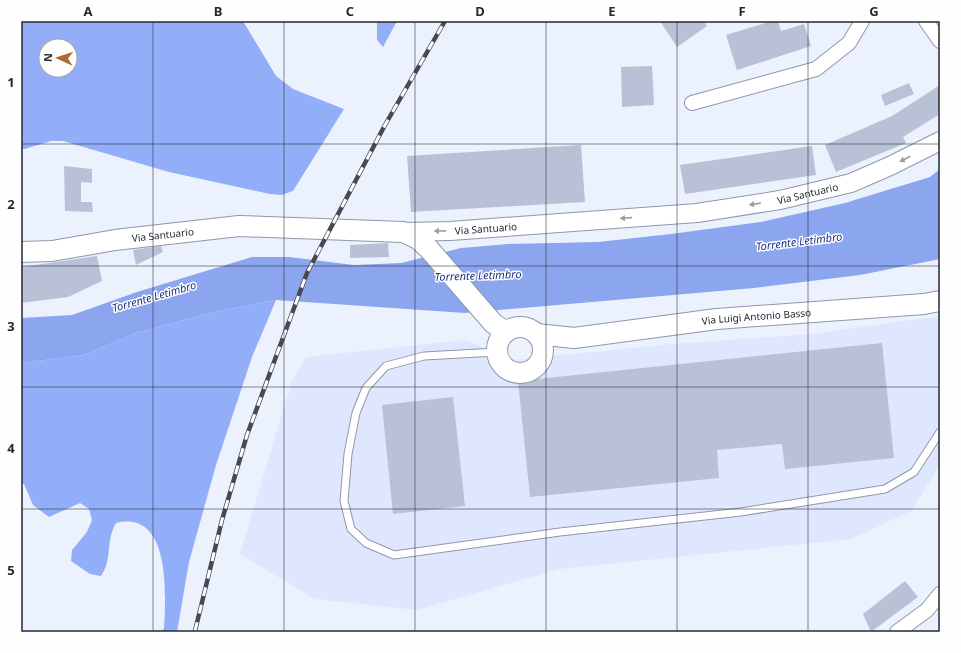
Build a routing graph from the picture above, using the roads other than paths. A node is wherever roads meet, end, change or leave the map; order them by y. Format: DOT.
graph roads {
  1 [pos="862,21"];
  2 [pos="926,21"];
  3 [pos="940,41"];
  4 [pos="692,103"];
  5 [pos="940,141"];
  6 [pos="403,232"];
  7 [pos="21,252"];
  8 [pos="940,301"];
  9 [pos="506,332"];
  10 [pos="537,334"];
  11 [pos="574,338"];
  12 [pos="497,352"];
  13 [pos="542,358"];
  14 [pos="940,432"];
  15 [pos="940,594"];
  16 [pos="897,632"];
  1 -- 4 [label="street"];
  2 -- 3 [label="street"];
  5 -- 6 [label="street, Via Santuario, one-way"];
  6 -- 7 [label="main road, Via Santuario"];
  6 -- 9 [label="main road"];
  8 -- 11 [label="main road, Via Luigi Antonio Basso"];
  9 -- 10 [label="main road, Via Luigi Antonio Basso"];
  9 -- 12 [label="main road"];
  10 -- 11 [label="main road, Via Luigi Antonio Basso"];
  10 -- 13 [label="main road"];
  11 -- 13 [label="main road, Via Luigi Antonio Basso"];
  12 -- 13 [label="main road, Via Luigi Antonio Basso"];
  12 -- 14 [label="lane"];
  15 -- 16 [label="street"];
}
